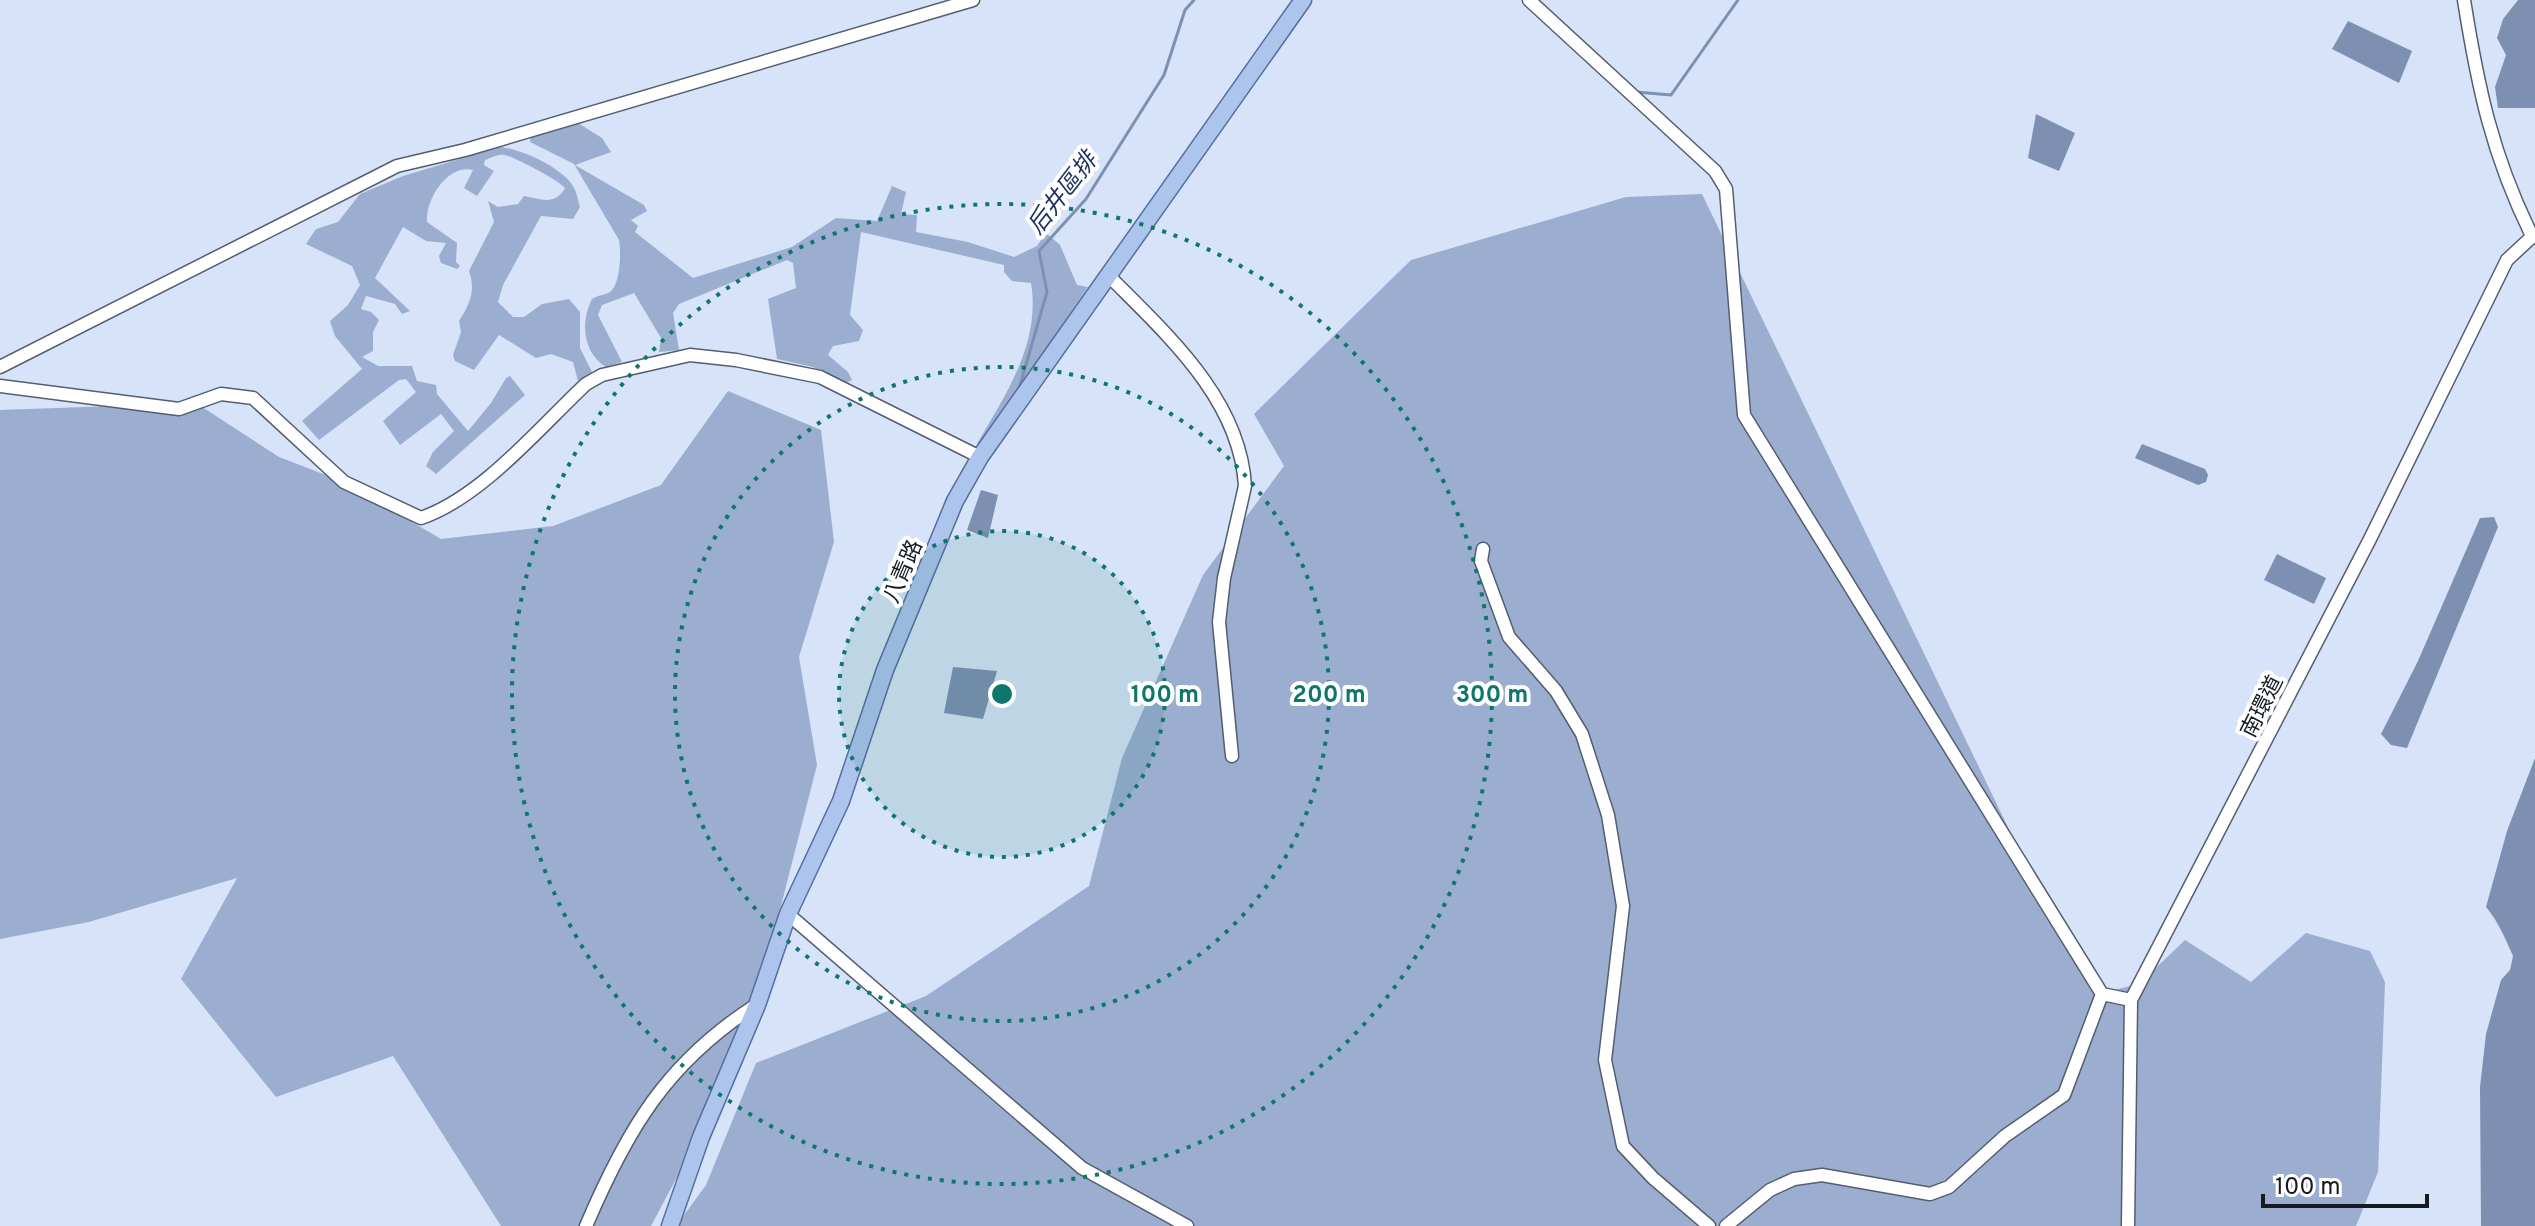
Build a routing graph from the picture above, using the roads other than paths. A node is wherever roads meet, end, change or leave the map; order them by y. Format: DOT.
graph roads {
  1 [pos="973,0"];
  2 [pos="1303,0"];
  3 [pos="1529,0"];
  4 [pos="2464,0"];
  5 [pos="2534,235"];
  6 [pos="1108,275"];
  7 [pos="0,367"];
  8 [pos="0,386"];
  9 [pos="980,457"];
  10 [pos="1483,549"];
  11 [pos="1232,756"];
  12 [pos="788,914"];
  13 [pos="2102,994"];
  14 [pos="2131,1000"];
  15 [pos="757,1005"];
  16 [pos="586,1226"];
  17 [pos="670,1226"];
  18 [pos="1187,1226"];
  19 [pos="1709,1226"];
  20 [pos="1726,1226"];
  21 [pos="2128,1226"];
  1 -- 7 [label="street"];
  2 -- 6 [label="main road, 八青路"];
  3 -- 13 [label="street"];
  4 -- 5 [label="street"];
  5 -- 14 [label="street, 南環道"];
  6 -- 9 [label="main road, 八青路"];
  6 -- 11 [label="street"];
  8 -- 9 [label="street"];
  9 -- 12 [label="main road, 八青路"];
  10 -- 19 [label="street"];
  12 -- 15 [label="main road, 八青路"];
  12 -- 18 [label="street"];
  13 -- 14 [label="street"];
  13 -- 20 [label="street"];
  14 -- 21 [label="street, 南環道"];
  15 -- 16 [label="street"];
  15 -- 17 [label="main road, 八青路"];
}
